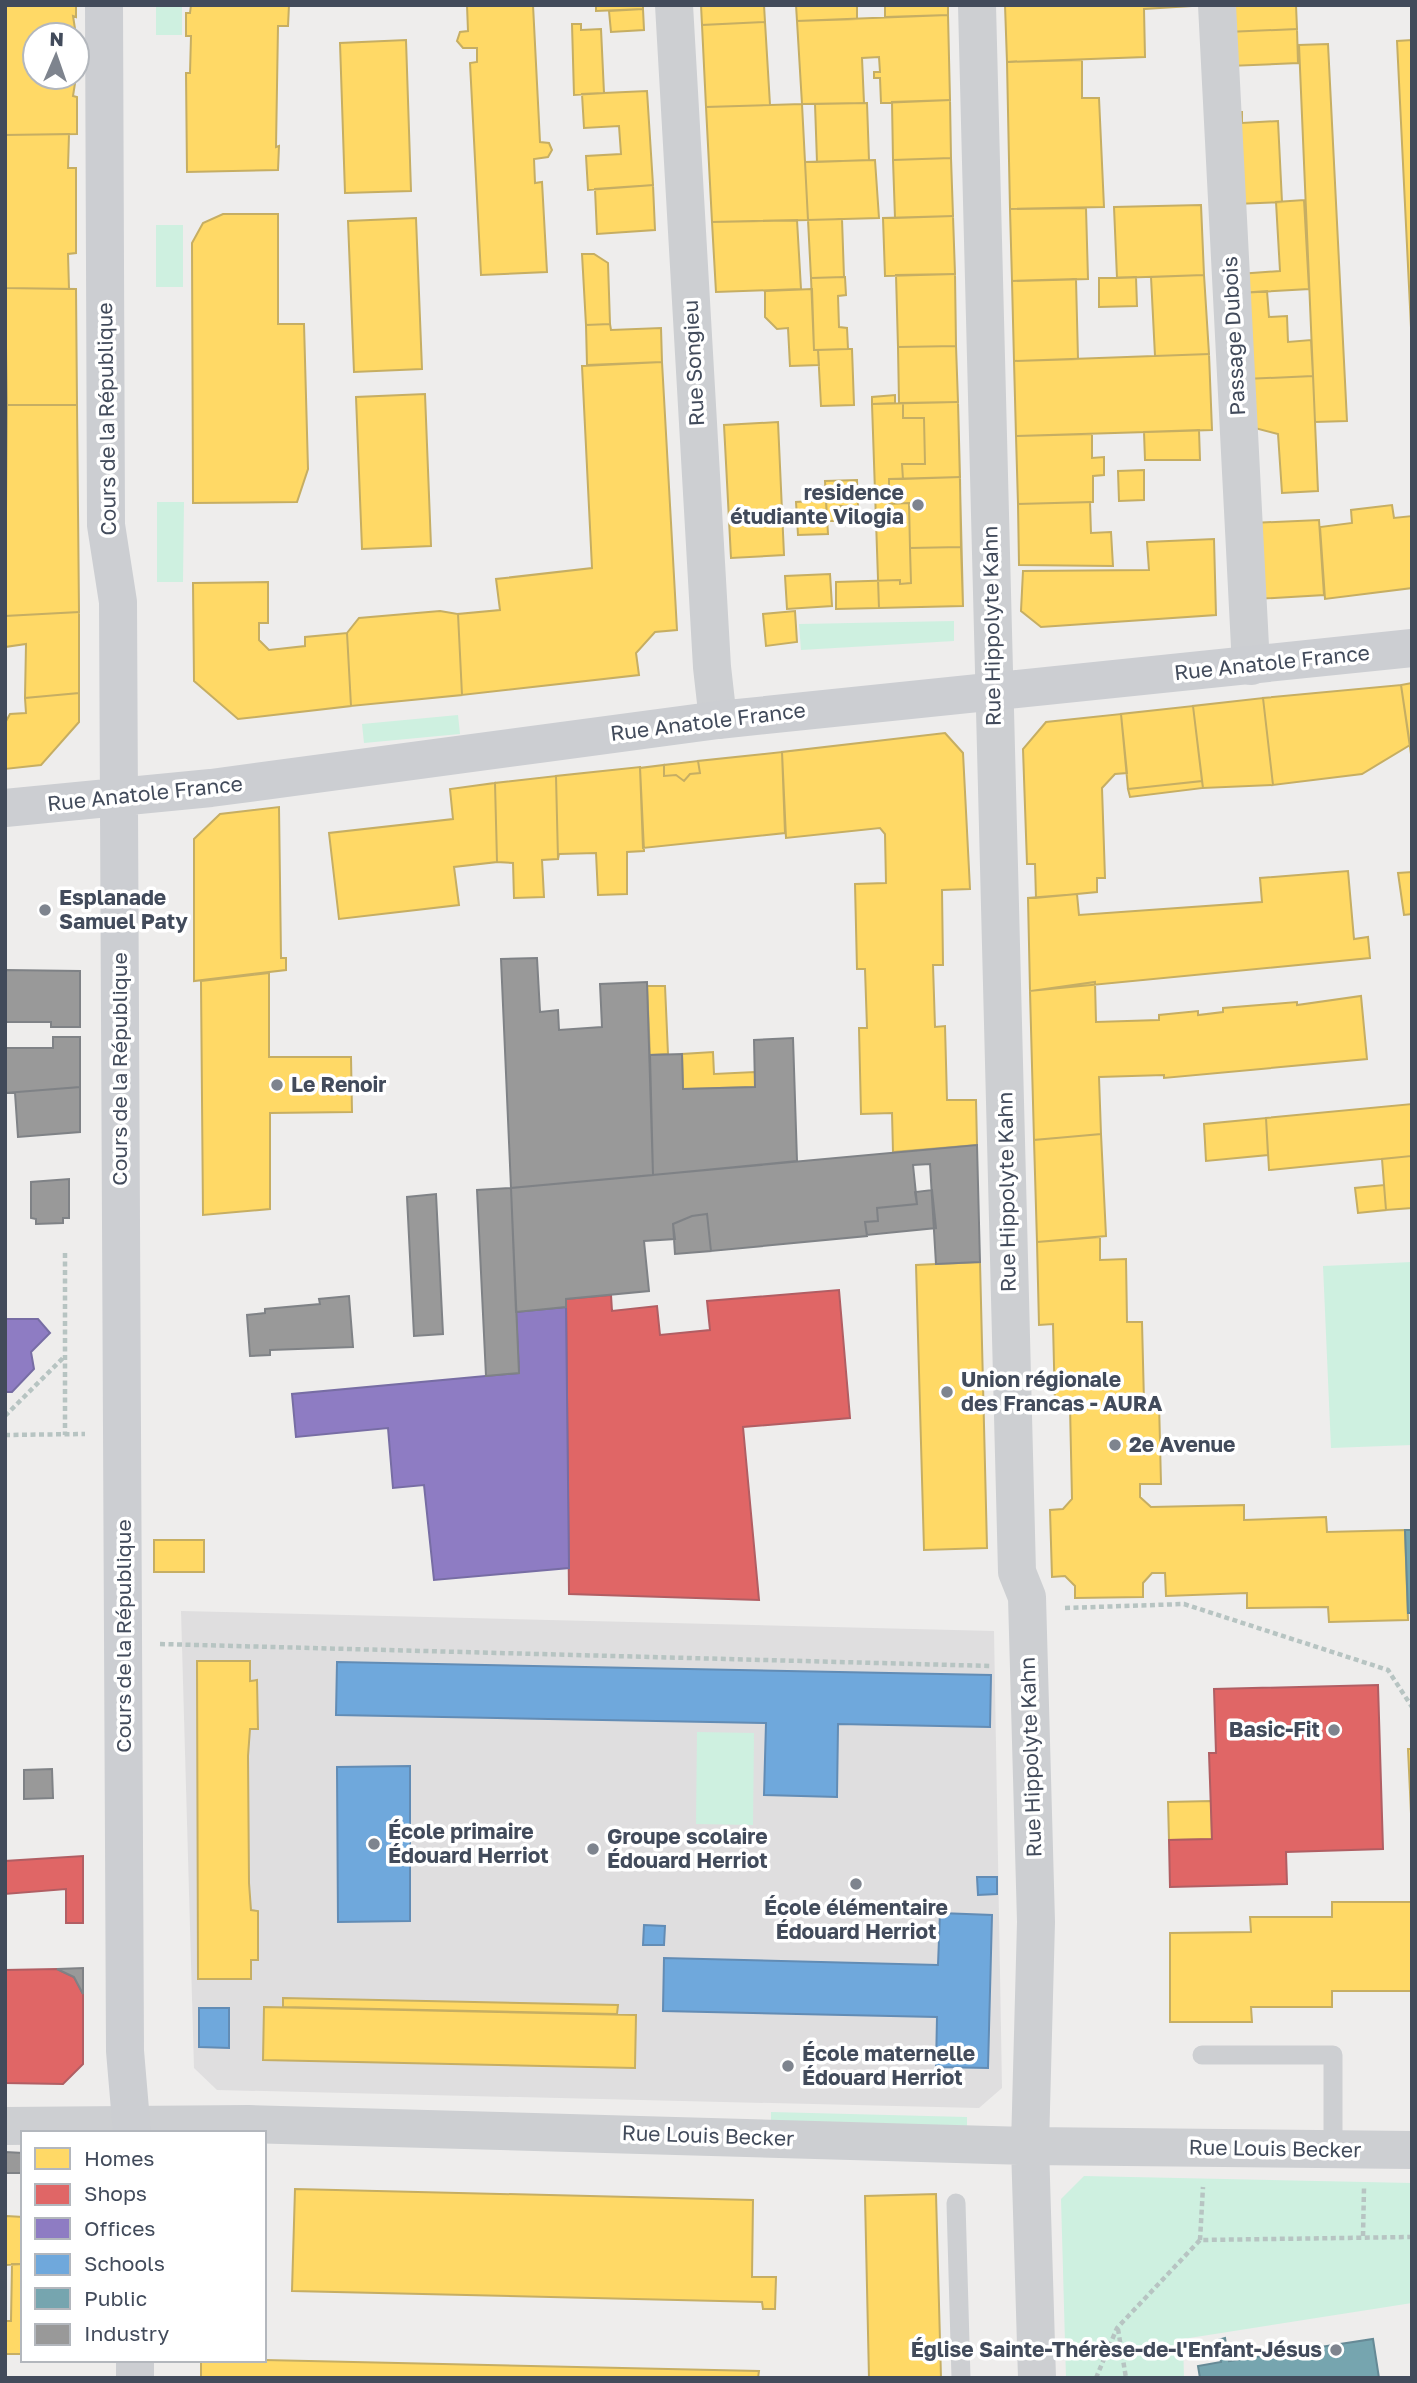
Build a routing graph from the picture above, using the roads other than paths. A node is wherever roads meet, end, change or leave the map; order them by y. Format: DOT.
graph roads {
  1 [pos="104,5"];
  2 [pos="674,5"];
  3 [pos="977,5"];
  4 [pos="1217,5"];
  5 [pos="1412,648"];
  6 [pos="1251,666"];
  7 [pos="993,689"];
  8 [pos="718,720"];
  9 [pos="119,797"];
  10 [pos="5,808"];
  11 [pos="1202,2055"];
  12 [pos="5,2126"];
  13 [pos="132,2129"];
  14 [pos="1030,2146"];
  15 [pos="1333,2149"];
  16 [pos="1412,2150"];
  17 [pos="956,2203"];
  18 [pos="961,2378"];
  19 [pos="1037,2378"];
  1 -- 9 [label="street, Cours de la République"];
  2 -- 8 [label="street, Rue Songieu"];
  3 -- 7 [label="street, Rue Hippolyte Kahn"];
  4 -- 6 [label="street, Passage Dubois"];
  5 -- 6 [label="street, Rue Anatole France"];
  6 -- 7 [label="street, Rue Anatole France"];
  7 -- 8 [label="street, Rue Anatole France"];
  7 -- 14 [label="street, Rue Hippolyte Kahn"];
  8 -- 9 [label="street, Rue Anatole France"];
  9 -- 10 [label="street, Rue Anatole France"];
  9 -- 13 [label="street, Cours de la République"];
  11 -- 15 [label="lane"];
  12 -- 13 [label="street, Rue Louis Becker"];
  13 -- 14 [label="street, Rue Louis Becker"];
  14 -- 15 [label="street, Rue Louis Becker"];
  14 -- 19 [label="street, Rue Hippolyte Kahn"];
  15 -- 16 [label="street, Rue Louis Becker"];
  17 -- 18 [label="lane"];
}
